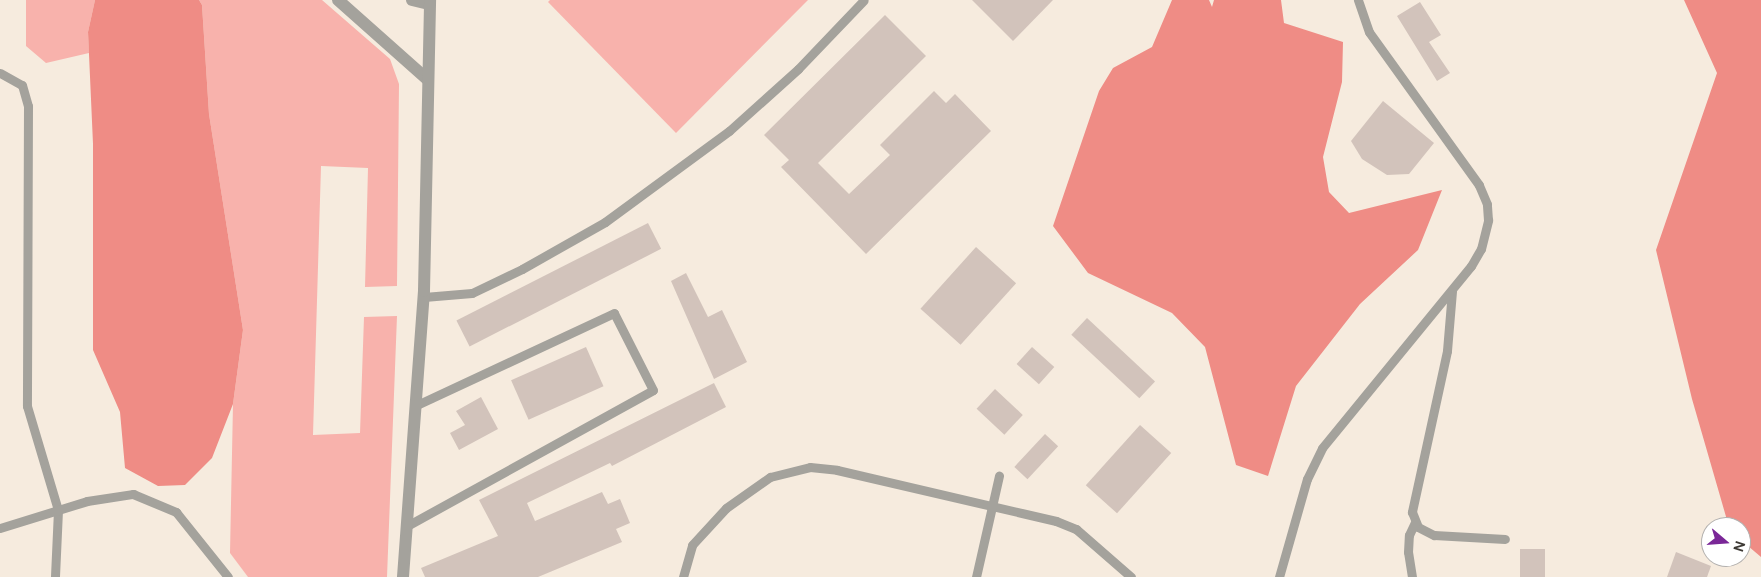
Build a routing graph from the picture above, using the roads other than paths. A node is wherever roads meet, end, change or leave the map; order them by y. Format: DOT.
graph roads {
  1 [pos="338,0"];
  2 [pos="412,0"];
  3 [pos="864,0"];
  4 [pos="1358,0"];
  5 [pos="433,1"];
  6 [pos="0,73"];
  7 [pos="428,80"];
  8 [pos="1452,291"];
  9 [pos="424,298"];
  10 [pos="415,406"];
  11 [pos="999,476"];
  12 [pos="991,505"];
  13 [pos="58,512"];
  14 [pos="1415,522"];
  15 [pos="405,526"];
  16 [pos="0,528"];
  17 [pos="1505,539"];
  18 [pos="54,577"];
  19 [pos="228,577"];
  20 [pos="403,577"];
  21 [pos="682,577"];
  22 [pos="976,577"];
  23 [pos="1131,577"];
  24 [pos="1279,577"];
  25 [pos="1412,577"];
  1 -- 7 [label="street"];
  2 -- 5 [label="street"];
  3 -- 9 [label="lane"];
  4 -- 8 [label="lane"];
  5 -- 7 [label="street"];
  6 -- 13 [label="lane"];
  7 -- 9 [label="street"];
  8 -- 14 [label="lane"];
  8 -- 24 [label="lane"];
  9 -- 10 [label="street"];
  10 -- 15 [label="street"];
  10 -- 15 [label="lane"];
  11 -- 12 [label="lane"];
  12 -- 21 [label="lane"];
  12 -- 22 [label="lane"];
  12 -- 23 [label="lane"];
  13 -- 16 [label="lane"];
  13 -- 18 [label="lane"];
  13 -- 19 [label="lane"];
  14 -- 17 [label="lane"];
  14 -- 25 [label="lane"];
  15 -- 20 [label="street"];
}
